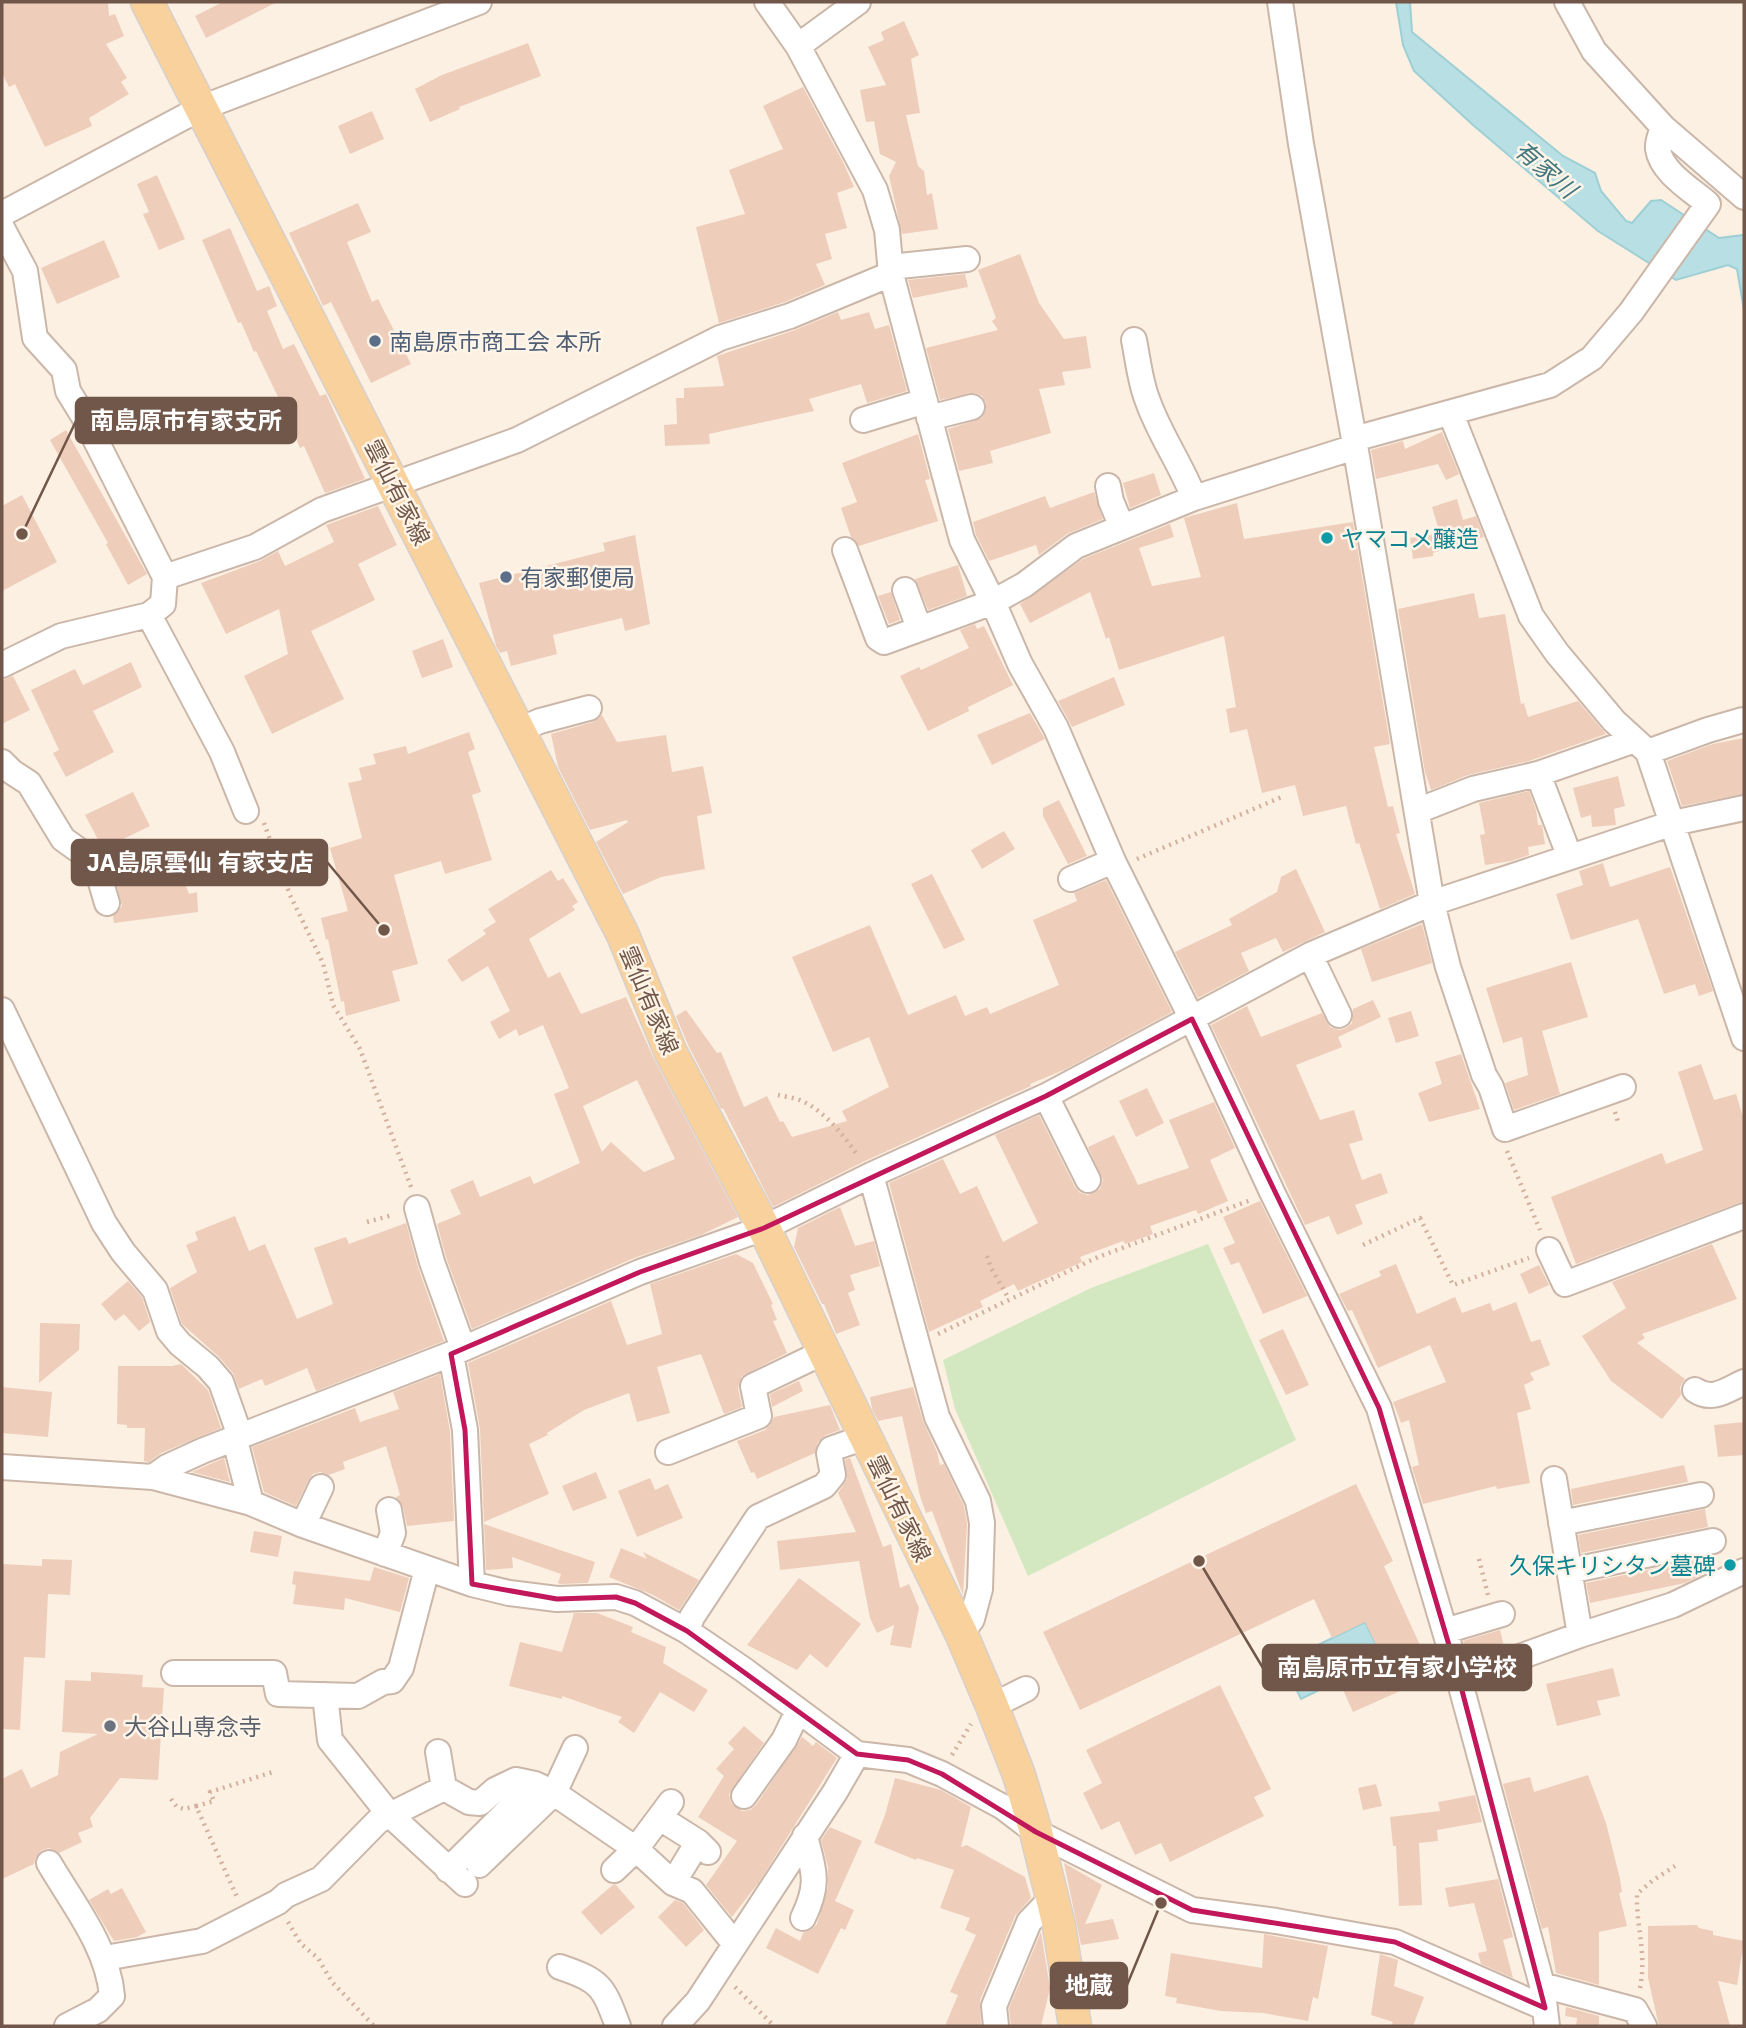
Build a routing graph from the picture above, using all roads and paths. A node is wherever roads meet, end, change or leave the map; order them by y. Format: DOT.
graph roads {
  1 [pos="147,2"];
  2 [pos="479,2"];
  3 [pos="767,2"];
  4 [pos="858,2"];
  5 [pos="1280,2"];
  6 [pos="1567,2"];
  7 [pos="798,46"];
  8 [pos="201,108"];
  9 [pos="1663,127"];
  10 [pos="1744,196"];
  11 [pos="2,214"];
  12 [pos="2,228"];
  13 [pos="967,259"];
  14 [pos="890,271"];
  15 [pos="1134,340"];
  16 [pos="972,407"];
  17 [pos="927,410"];
  18 [pos="1451,414"];
  19 [pos="863,420"];
  20 [pos="1355,443"];
  21 [pos="394,484"];
  22 [pos="1108,486"];
  23 [pos="1194,498"];
  24 [pos="1122,527"];
  25 [pos="845,550"];
  26 [pos="164,577"];
  27 [pos="905,590"];
  28 [pos="993,602"];
  29 [pos="149,615"];
  30 [pos="919,628"];
  31 [pos="2,665"];
  32 [pos="589,708"];
  33 [pos="1743,720"];
  34 [pos="519,730"];
  35 [pos="1641,746"];
  36 [pos="2,762"];
  37 [pos="1538,774"];
  38 [pos="1284,796"];
  39 [pos="1744,808"];
  40 [pos="246,811"];
  41 [pos="1417,811"];
  42 [pos="1673,823"];
  43 [pos="1569,855"];
  44 [pos="1115,865"];
  45 [pos="1071,879"];
  46 [pos="107,903"];
  47 [pos="1432,903"];
  48 [pos="1310,955"];
  49 [pos="2,1010"];
  50 [pos="1339,1015"];
  51 [pos="1192,1019"];
  52 [pos="1744,1038"];
  53 [pos="1623,1087"];
  54 [pos="778,1095"];
  55 [pos="1046,1096"];
  56 [pos="1505,1129"];
  57 [pos="872,1175"];
  58 [pos="1088,1180"];
  59 [pos="1272,1192"];
  60 [pos="417,1208"];
  61 [pos="1744,1216"];
  62 [pos="764,1228"];
  63 [pos="1363,1245"];
  64 [pos="1549,1250"];
  65 [pos="987,1256"];
  66 [pos="1009,1299"];
  67 [pos="918,1345"];
  68 [pos="457,1351"];
  69 [pos="824,1352"];
  70 [pos="1744,1382"];
  71 [pos="1695,1390"];
  72 [pos="865,1437"];
  73 [pos="237,1438"];
  74 [pos="668,1452"];
  75 [pos="2,1467"];
  76 [pos="153,1477"];
  77 [pos="1554,1479"];
  78 [pos="321,1487"];
  79 [pos="1701,1495"];
  80 [pos="251,1503"];
  81 [pos="389,1510"];
  82 [pos="1561,1523"];
  83 [pos="303,1525"];
  84 [pos="1713,1541"];
  85 [pos="385,1554"];
  86 [pos="1479,1559"];
  87 [pos="427,1569"];
  88 [pos="1569,1571"];
  89 [pos="1744,1571"];
  90 [pos="472,1584"];
  91 [pos="1498,1615"];
  92 [pos="687,1631"];
  93 [pos="1445,1631"];
  94 [pos="961,1633"];
  95 [pos="1580,1635"];
  96 [pos="174,1673"];
  97 [pos="1459,1679"];
  98 [pos="1026,1689"];
  99 [pos="326,1695"];
  100 [pos="992,1706"];
  101 [pos="798,1712"];
  102 [pos="575,1748"];
  103 [pos="438,1752"];
  104 [pos="857,1754"];
  105 [pos="273,1772"];
  106 [pos="942,1774"];
  107 [pos="444,1788"];
  108 [pos="545,1788"];
  109 [pos="744,1796"];
  110 [pos="171,1799"];
  111 [pos="196,1806"];
  112 [pos="389,1814"];
  113 [pos="1036,1832"];
  114 [pos="805,1836"];
  115 [pos="636,1849"];
  116 [pos="50,1863"];
  117 [pos="1675,1866"];
  118 [pos="614,1870"];
  119 [pos="673,1883"];
  120 [pos="1052,1898"];
  121 [pos="278,1902"];
  122 [pos="803,1918"];
  123 [pos="246,1919"];
  124 [pos="734,1943"];
  125 [pos="105,1958"];
  126 [pos="560,1967"];
  127 [pos="719,1967"];
  128 [pos="1545,2007"];
  129 [pos="1640,2018"];
  130 [pos="67,2026"];
  131 [pos="374,2026"];
  132 [pos="618,2026"];
  133 [pos="675,2026"];
  134 [pos="774,2026"];
  135 [pos="996,2026"];
  136 [pos="1075,2026"];
  1 -- 8 [label="main road, 雲仙有家線"];
  2 -- 8 [label="street"];
  3 -- 7 [label="street"];
  4 -- 7 [label="street"];
  5 -- 20 [label="street"];
  6 -- 9 [label="street"];
  7 -- 14 [label="street"];
  8 -- 11 [label="street"];
  8 -- 21 [label="main road, 雲仙有家線"];
  9 -- 10 [label="street"];
  9 -- 18 [label="street"];
  12 -- 26 [label="street"];
  13 -- 14 [label="street"];
  14 -- 17 [label="street"];
  14 -- 21 [label="street"];
  15 -- 23 [label="street"];
  16 -- 17 [label="street"];
  17 -- 19 [label="street"];
  17 -- 28 [label="street"];
  18 -- 20 [label="street"];
  18 -- 35 [label="street"];
  20 -- 23 [label="street"];
  20 -- 41 [label="street"];
  21 -- 26 [label="street"];
  21 -- 34 [label="main road, 雲仙有家線"];
  22 -- 24 [label="street"];
  23 -- 24 [label="street"];
  24 -- 28 [label="street"];
  25 -- 30 [label="street"];
  26 -- 29 [label="street"];
  27 -- 30 [label="street"];
  28 -- 30 [label="street"];
  28 -- 44 [label="street"];
  29 -- 31 [label="street"];
  29 -- 40 [label="street"];
  32 -- 34 [label="street"];
  33 -- 35 [label="street"];
  34 -- 62 [label="main road, 雲仙有家線"];
  35 -- 37 [label="street"];
  35 -- 42 [label="street"];
  36 -- 46 [label="street"];
  37 -- 41 [label="street"];
  37 -- 43 [label="street"];
  38 -- 44 [label="path"];
  39 -- 42 [label="street"];
  40 -- 60 [label="path"];
  41 -- 47 [label="street"];
  42 -- 43 [label="street"];
  42 -- 52 [label="street"];
  43 -- 47 [label="street"];
  44 -- 45 [label="street"];
  44 -- 51 [label="street"];
  47 -- 48 [label="street"];
  47 -- 56 [label="street"];
  48 -- 50 [label="street"];
  48 -- 51 [label="street"];
  49 -- 73 [label="street"];
  51 -- 55 [label="street"];
  51 -- 59 [label="street"];
  53 -- 56 [label="street"];
  54 -- 57 [label="path"];
  55 -- 57 [label="street"];
  55 -- 58 [label="street"];
  56 -- 64 [label="path"];
  57 -- 62 [label="street"];
  57 -- 67 [label="street"];
  59 -- 66 [label="path"];
  59 -- 93 [label="street"];
  60 -- 68 [label="street"];
  61 -- 64 [label="street"];
  62 -- 68 [label="street"];
  62 -- 69 [label="main road, 雲仙有家線"];
  63 -- 64 [label="path"];
  65 -- 66 [label="path"];
  66 -- 67 [label="path"];
  67 -- 94 [label="street"];
  68 -- 73 [label="street"];
  68 -- 90 [label="street"];
  69 -- 72 [label="main road, 雲仙有家線"];
  69 -- 74 [label="street"];
  70 -- 71 [label="street"];
  72 -- 92 [label="street"];
  72 -- 94 [label="main road, 雲仙有家線"];
  73 -- 76 [label="street"];
  73 -- 80 [label="street"];
  75 -- 76 [label="street"];
  76 -- 80 [label="street"];
  77 -- 82 [label="street"];
  78 -- 83 [label="street"];
  79 -- 82 [label="street"];
  80 -- 83 [label="street"];
  81 -- 85 [label="street"];
  82 -- 88 [label="street"];
  83 -- 85 [label="street"];
  84 -- 88 [label="street"];
  85 -- 87 [label="street"];
  86 -- 91 [label="path"];
  87 -- 90 [label="street"];
  87 -- 99 [label="street"];
  88 -- 95 [label="street"];
  89 -- 95 [label="street"];
  90 -- 92 [label="street"];
  91 -- 93 [label="street"];
  92 -- 101 [label="street"];
  93 -- 97 [label="street"];
  94 -- 100 [label="main road, 雲仙有家線"];
  95 -- 97 [label="street"];
  96 -- 99 [label="street"];
  97 -- 128 [label="street"];
  98 -- 100 [label="street"];
  99 -- 112 [label="street"];
  100 -- 106 [label="path"];
  100 -- 113 [label="main road, 雲仙有家線"];
  101 -- 104 [label="street"];
  101 -- 109 [label="street"];
  102 -- 108 [label="street"];
  103 -- 107 [label="street"];
  104 -- 106 [label="street"];
  104 -- 114 [label="street"];
  105 -- 111 [label="path"];
  106 -- 113 [label="street"];
  107 -- 108 [label="street"];
  107 -- 112 [label="street"];
  108 -- 112 [label="street"];
  108 -- 115 [label="street"];
  110 -- 111 [label="path"];
  111 -- 123 [label="path"];
  112 -- 121 [label="street"];
  113 -- 120 [label="main road, 雲仙有家線"];
  113 -- 128 [label="street"];
  114 -- 122 [label="street"];
  114 -- 124 [label="street"];
  115 -- 118 [label="street"];
  115 -- 119 [label="street"];
  115 -- 119 [label="street"];
  116 -- 125 [label="street"];
  117 -- 129 [label="path"];
  119 -- 124 [label="street"];
  120 -- 135 [label="street"];
  120 -- 136 [label="main road, 雲仙有家線"];
  121 -- 123 [label="street"];
  121 -- 131 [label="path"];
  123 -- 125 [label="street"];
  124 -- 127 [label="street"];
  125 -- 130 [label="street"];
  126 -- 132 [label="street"];
  127 -- 133 [label="street"];
  127 -- 134 [label="path"];
  128 -- 129 [label="street"];
}
